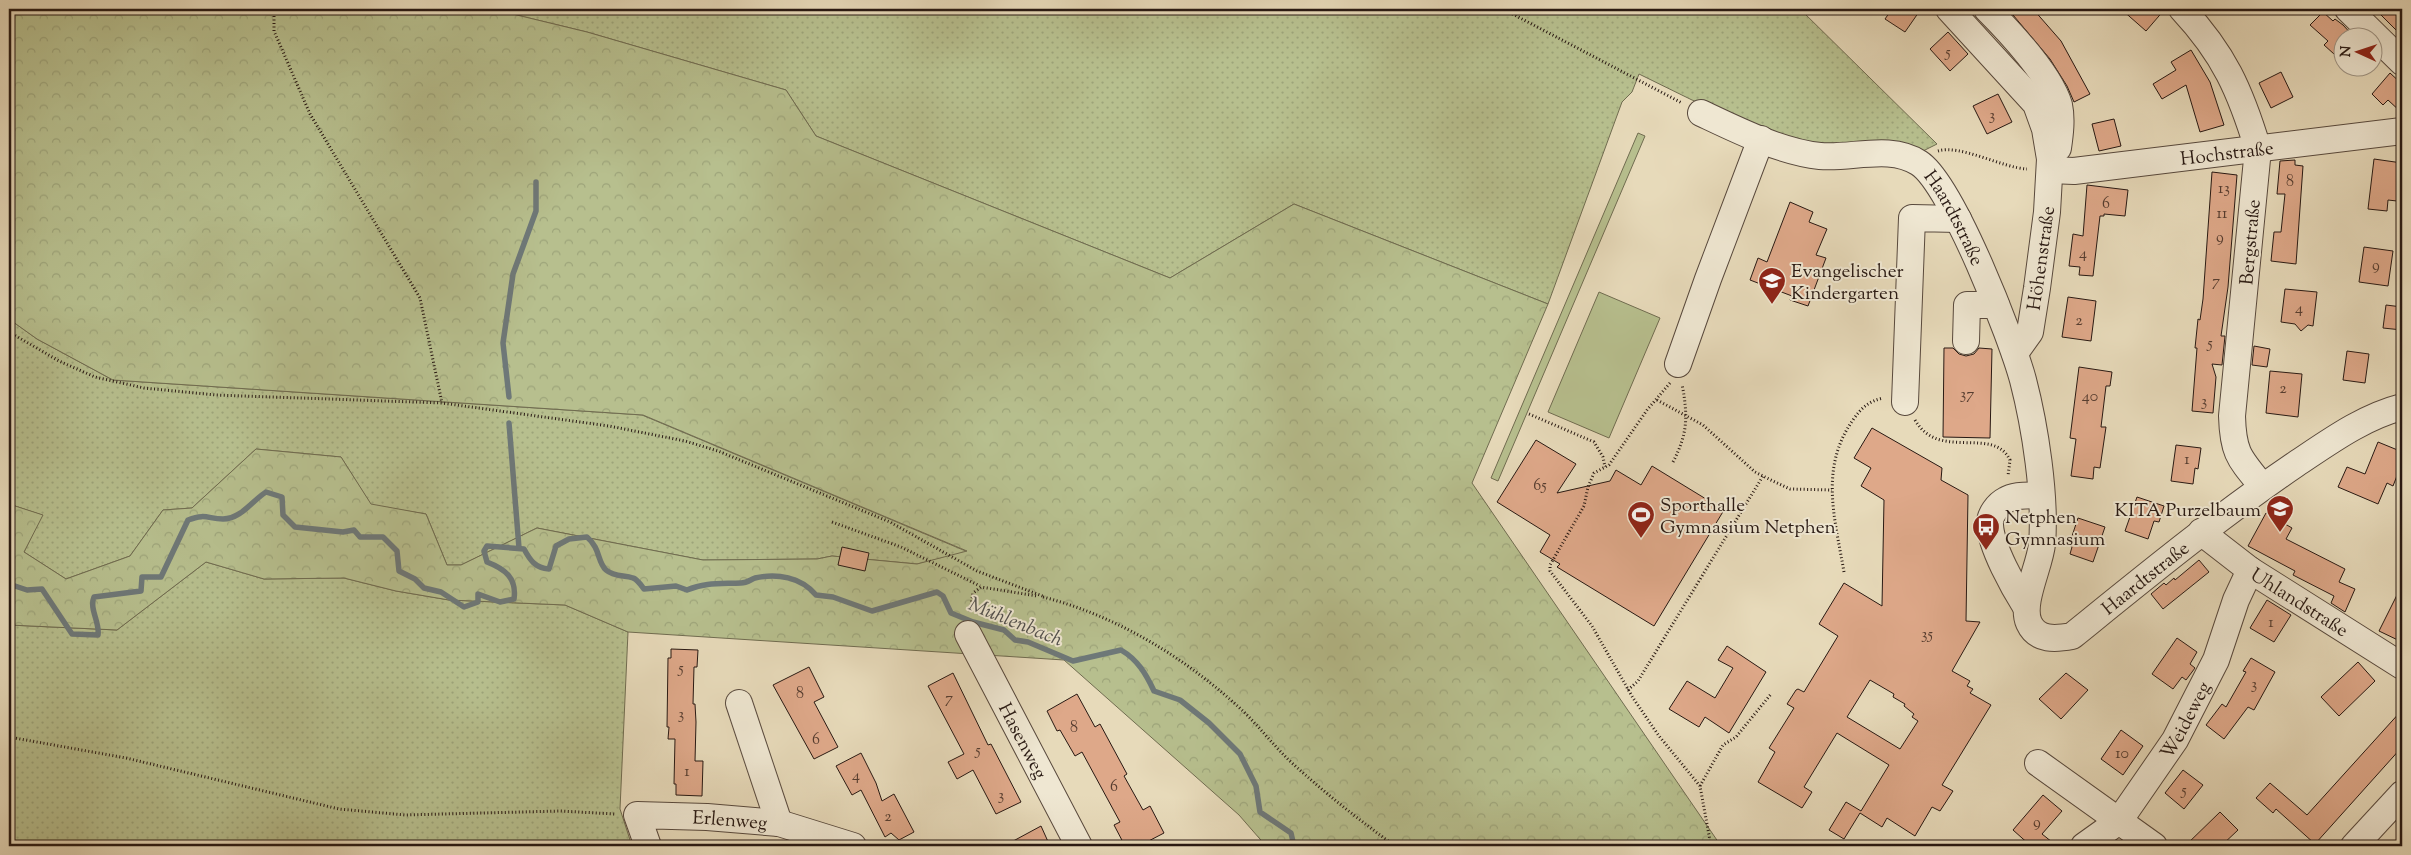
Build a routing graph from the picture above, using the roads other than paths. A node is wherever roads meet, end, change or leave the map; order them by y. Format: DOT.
graph roads {
  1 [pos="1949,9"];
  2 [pos="1987,9"];
  3 [pos="2182,9"];
  4 [pos="2348,9"];
  5 [pos="2402,62"];
  6 [pos="1701,113"];
  7 [pos="2402,130"];
  8 [pos="1761,139"];
  9 [pos="2258,149"];
  10 [pos="2050,165"];
  11 [pos="1958,219"];
  12 [pos="1996,305"];
  13 [pos="1966,341"];
  14 [pos="2015,353"];
  15 [pos="1678,364"];
  16 [pos="1905,397"];
  17 [pos="2402,407"];
  18 [pos="2262,486"];
  19 [pos="2041,495"];
  20 [pos="2201,532"];
  21 [pos="2250,570"];
  22 [pos="2026,607"];
  23 [pos="968,634"];
  24 [pos="2402,666"];
  25 [pos="739,703"];
  26 [pos="2038,763"];
  27 [pos="2402,794"];
  28 [pos="2118,821"];
  29 [pos="779,823"];
  30 [pos="648,846"];
  31 [pos="853,846"];
  32 [pos="1079,846"];
  33 [pos="2084,846"];
  34 [pos="2154,846"];
  35 [pos="2354,846"];
  1 -- 10 [label="street, Höhenstraße"];
  2 -- 10 [label="street, Höhenstraße"];
  3 -- 9 [label="street, Bergstraße"];
  4 -- 5 [label="street"];
  6 -- 8 [label="street, Haardtstraße"];
  7 -- 9 [label="street, Hochstraße"];
  8 -- 11 [label="street, Haardtstraße"];
  8 -- 15 [label="street"];
  9 -- 10 [label="street, Hochstraße"];
  9 -- 18 [label="street, Bergstraße"];
  10 -- 14 [label="street, Höhenstraße"];
  11 -- 12 [label="street, Haardtstraße"];
  11 -- 16 [label="street"];
  12 -- 13 [label="street"];
  12 -- 14 [label="street, Haardtstraße"];
  14 -- 19 [label="street, Haardtstraße"];
  17 -- 18 [label="street, Haardtstraße"];
  18 -- 20 [label="street, Haardtstraße"];
  19 -- 22 [label="street, Haardtstraße"];
  19 -- 22 [label="street, Haardtstraße"];
  20 -- 21 [label="street, Uhlandstraße"];
  20 -- 22 [label="street, Haardtstraße"];
  21 -- 24 [label="street, Uhlandstraße"];
  21 -- 28 [label="street, Weideweg"];
  23 -- 32 [label="street, Hasenweg"];
  25 -- 29 [label="street"];
  26 -- 28 [label="street"];
  27 -- 35 [label="street"];
  28 -- 33 [label="street, Weideweg"];
  28 -- 34 [label="street"];
  29 -- 30 [label="street, Erlenweg"];
  29 -- 31 [label="street, Erlenweg"];
}
